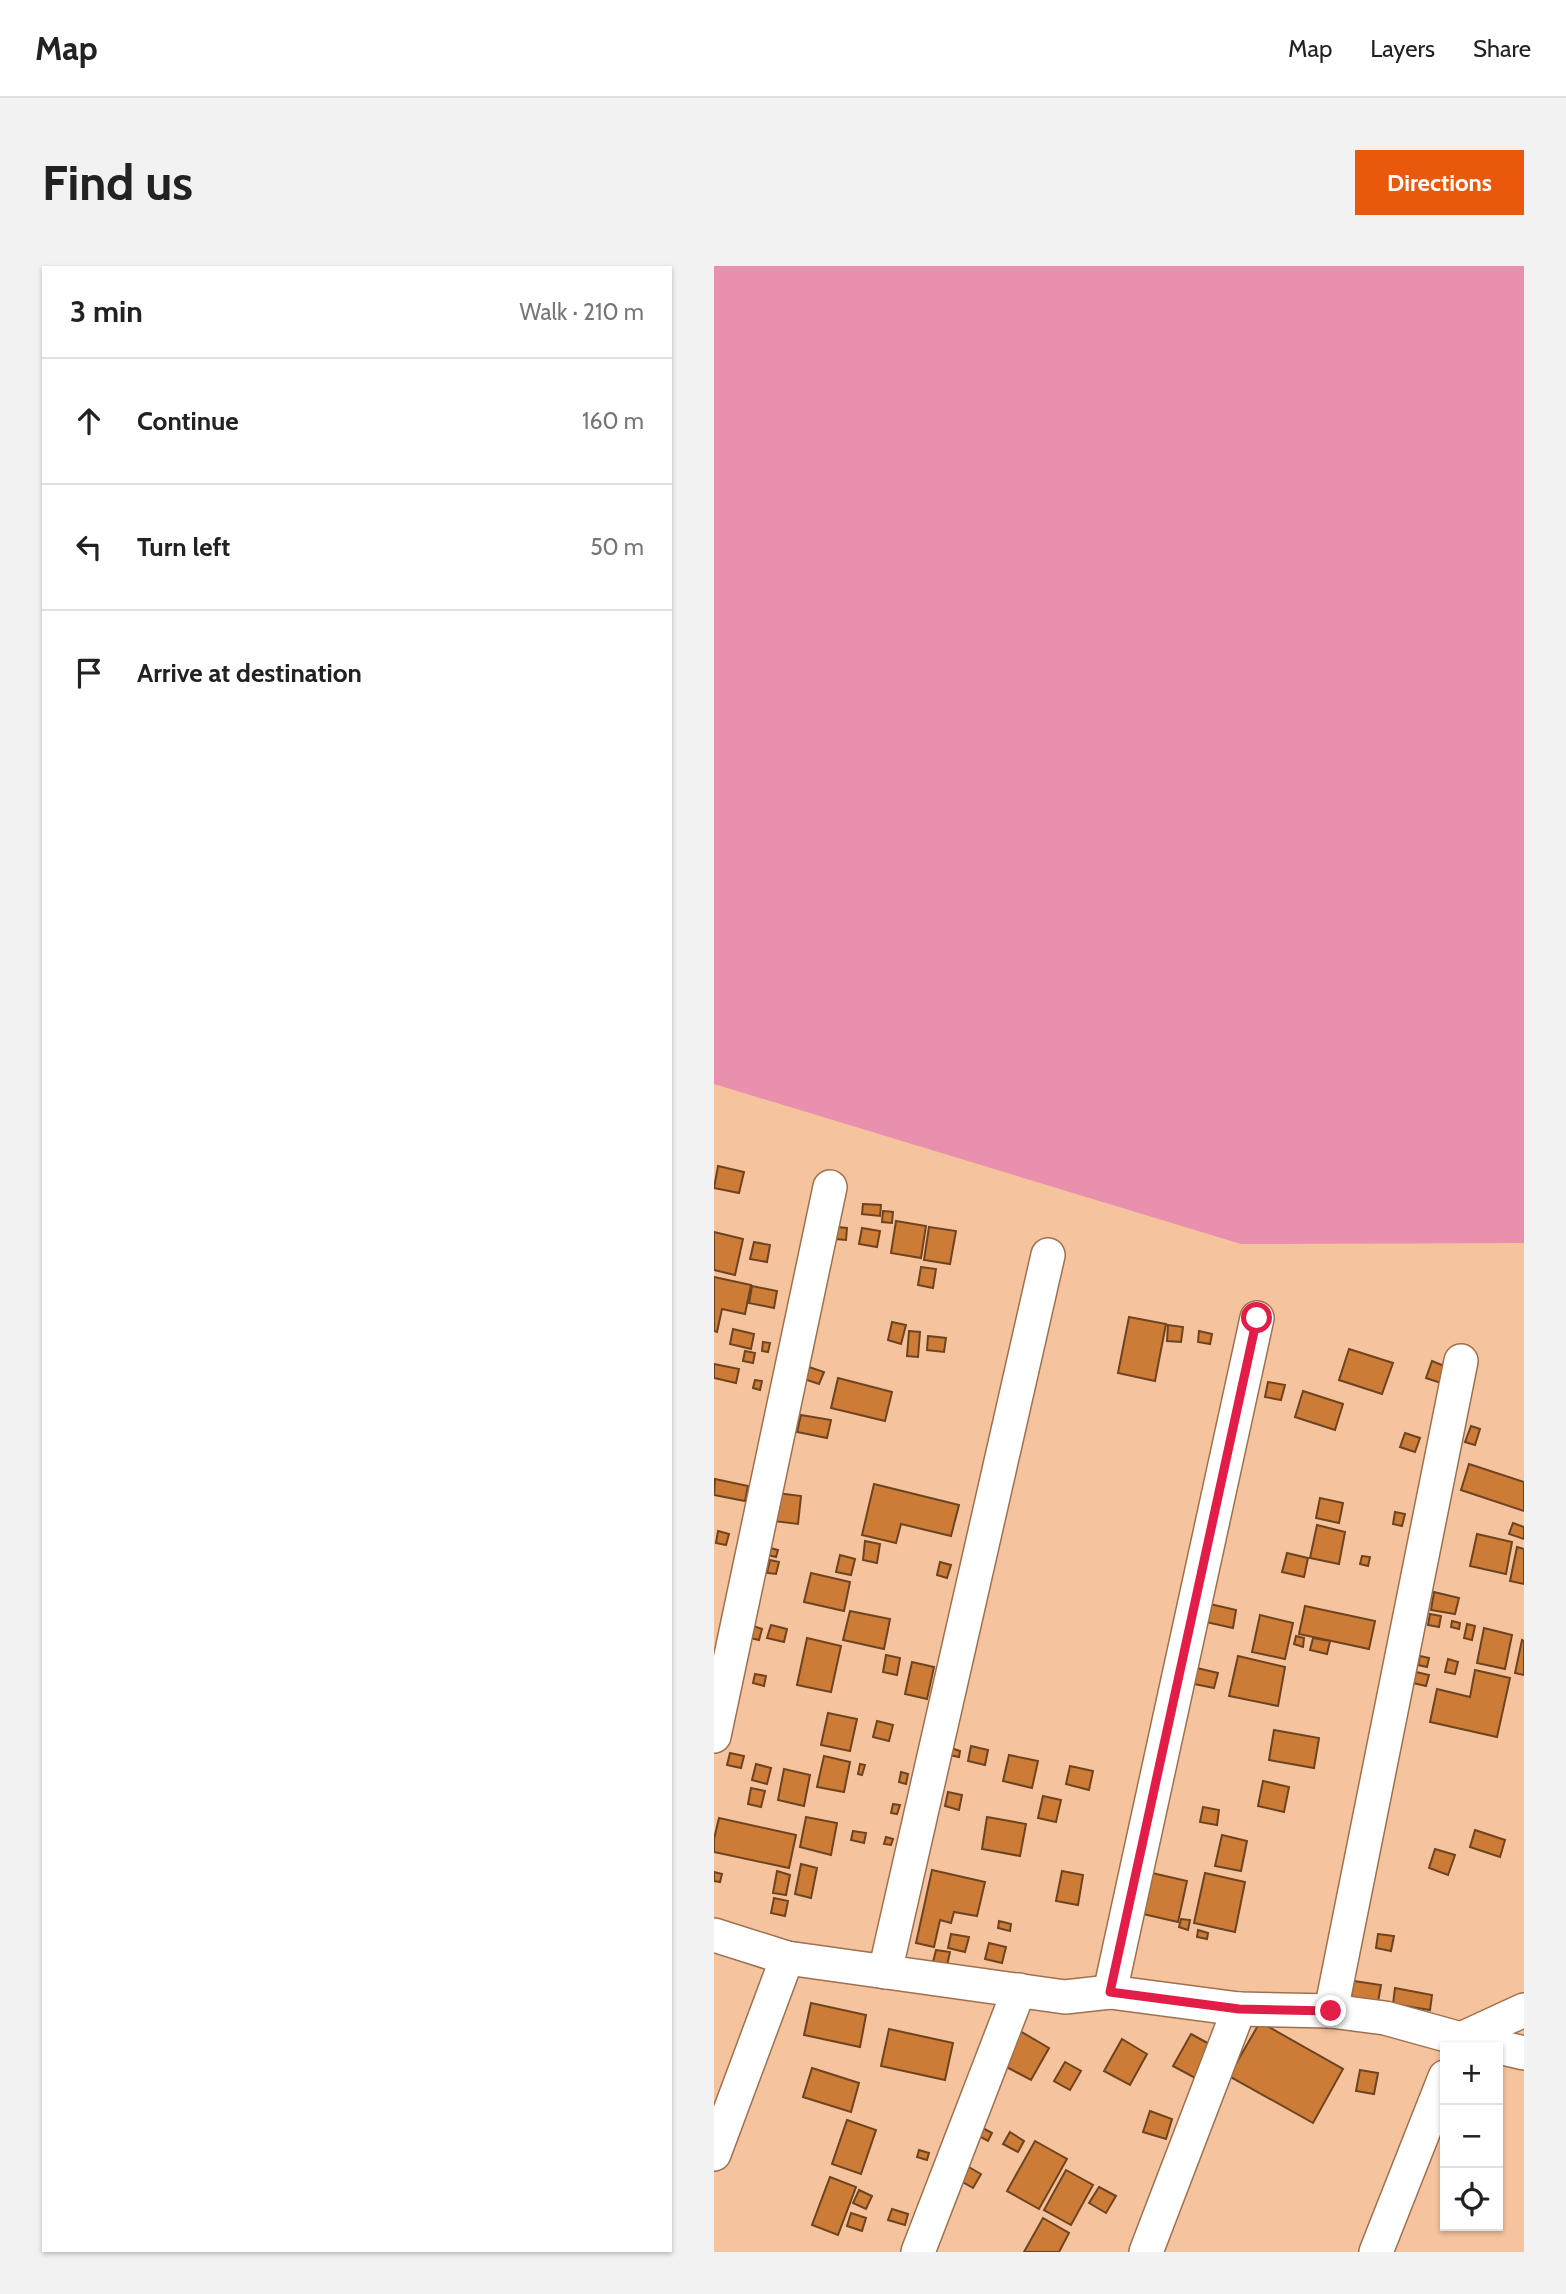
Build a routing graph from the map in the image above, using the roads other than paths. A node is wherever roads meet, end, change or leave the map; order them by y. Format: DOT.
graph roads {
  1 [pos="830,1187"];
  2 [pos="1048,1255"];
  3 [pos="1257,1318"];
  4 [pos="1461,1361"];
  5 [pos="714,1736"];
  6 [pos="714,1935"];
  7 [pos="787,1958"];
  8 [pos="885,1972"];
  9 [pos="1019,1990"];
  10 [pos="1110,1992"];
  11 [pos="1239,2009"];
  12 [pos="1524,2010"];
  13 [pos="1331,2011"];
  14 [pos="1456,2042"];
  15 [pos="1461,2042"];
  16 [pos="1503,2048"];
  17 [pos="1524,2053"];
  18 [pos="1440,2090"];
  19 [pos="714,2154"];
  20 [pos="918,2252"];
  21 [pos="1146,2252"];
  22 [pos="1376,2252"];
  1 -- 5 [label="street"];
  2 -- 8 [label="street"];
  3 -- 10 [label="street"];
  4 -- 13 [label="street"];
  6 -- 7 [label="street"];
  7 -- 8 [label="street"];
  7 -- 19 [label="street"];
  8 -- 9 [label="street"];
  9 -- 10 [label="street"];
  9 -- 20 [label="street"];
  10 -- 11 [label="street"];
  11 -- 13 [label="street"];
  11 -- 21 [label="street"];
  12 -- 15 [label="street"];
  13 -- 14 [label="street"];
  16 -- 17 [label="street"];
  18 -- 22 [label="street"];
}
